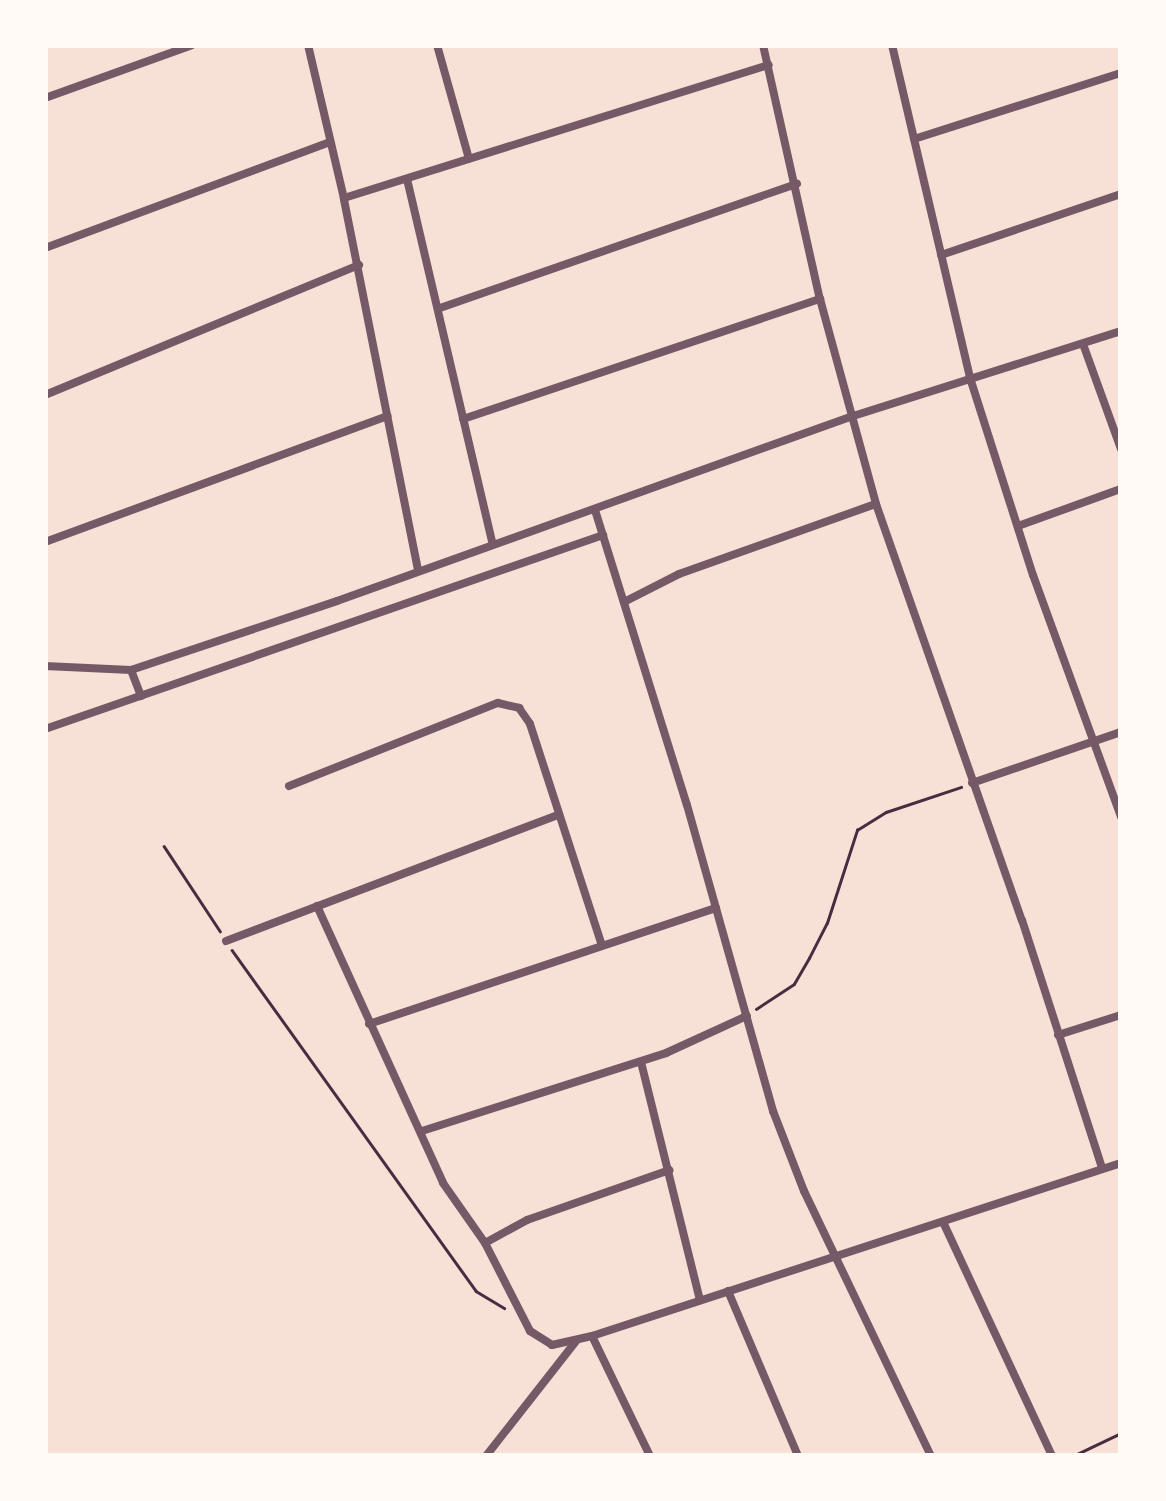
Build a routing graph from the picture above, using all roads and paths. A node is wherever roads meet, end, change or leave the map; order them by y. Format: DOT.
graph roads {
  1 [pos="192,45"];
  2 [pos="308,45"];
  3 [pos="452,45"];
  4 [pos="764,45"];
  5 [pos="892,45"];
  6 [pos="438,47"];
  7 [pos="769,65"];
  8 [pos="1121,73"];
  9 [pos="45,98"];
  10 [pos="914,140"];
  11 [pos="328,143"];
  12 [pos="469,159"];
  13 [pos="407,179"];
  14 [pos="797,184"];
  15 [pos="1121,194"];
  16 [pos="344,198"];
  17 [pos="45,248"];
  18 [pos="941,256"];
  19 [pos="360,265"];
  20 [pos="820,298"];
  21 [pos="440,308"];
  22 [pos="1121,332"];
  23 [pos="1083,344"];
  24 [pos="971,381"];
  25 [pos="45,395"];
  26 [pos="388,416"];
  27 [pos="850,417"];
  28 [pos="463,419"];
  29 [pos="1121,449"];
  30 [pos="1121,488"];
  31 [pos="876,504"];
  32 [pos="595,510"];
  33 [pos="1018,526"];
  34 [pos="602,535"];
  35 [pos="45,542"];
  36 [pos="492,542"];
  37 [pos="418,570"];
  38 [pos="624,602"];
  39 [pos="45,666"];
  40 [pos="132,670"];
  41 [pos="141,696"];
  42 [pos="45,729"];
  43 [pos="1121,732"];
  44 [pos="1093,741"];
  45 [pos="972,783"];
  46 [pos="289,786"];
  47 [pos="558,815"];
  48 [pos="1121,817"];
  49 [pos="164,846"];
  50 [pos="317,906"];
  51 [pos="716,908"];
  52 [pos="226,941"];
  53 [pos="602,945"];
  54 [pos="1121,1015"];
  55 [pos="747,1016"];
  56 [pos="368,1024"];
  57 [pos="1058,1035"];
  58 [pos="641,1062"];
  59 [pos="422,1131"];
  60 [pos="1121,1163"];
  61 [pos="1102,1167"];
  62 [pos="670,1170"];
  63 [pos="944,1222"];
  64 [pos="485,1243"];
  65 [pos="836,1258"];
  66 [pos="728,1291"];
  67 [pos="700,1300"];
  68 [pos="519,1313"];
  69 [pos="592,1336"];
  70 [pos="576,1340"];
  71 [pos="1121,1434"];
  72 [pos="486,1456"];
  73 [pos="650,1456"];
  74 [pos="798,1456"];
  75 [pos="931,1456"];
  76 [pos="1052,1456"];
  77 [pos="1073,1456"];
  1 -- 9 [label="street"];
  2 -- 11 [label="street"];
  3 -- 6 [label="street"];
  4 -- 7 [label="street"];
  5 -- 10 [label="street"];
  6 -- 12 [label="street"];
  7 -- 12 [label="street"];
  7 -- 14 [label="street"];
  8 -- 10 [label="street"];
  10 -- 18 [label="street"];
  11 -- 16 [label="street"];
  11 -- 17 [label="street"];
  12 -- 13 [label="street"];
  13 -- 16 [label="street"];
  13 -- 21 [label="street"];
  14 -- 20 [label="street"];
  14 -- 21 [label="street"];
  15 -- 18 [label="street"];
  16 -- 19 [label="street"];
  18 -- 24 [label="street"];
  19 -- 25 [label="street"];
  19 -- 26 [label="street"];
  20 -- 27 [label="street"];
  20 -- 28 [label="street"];
  21 -- 28 [label="street"];
  22 -- 23 [label="street"];
  23 -- 24 [label="street"];
  23 -- 29 [label="street"];
  24 -- 27 [label="street"];
  24 -- 33 [label="street"];
  26 -- 35 [label="street"];
  26 -- 37 [label="street"];
  27 -- 31 [label="street"];
  27 -- 32 [label="street"];
  28 -- 36 [label="street"];
  30 -- 33 [label="street"];
  31 -- 38 [label="street"];
  31 -- 45 [label="street"];
  32 -- 34 [label="street"];
  32 -- 36 [label="street"];
  33 -- 44 [label="street"];
  34 -- 38 [label="street"];
  34 -- 41 [label="street"];
  36 -- 37 [label="street"];
  37 -- 40 [label="street"];
  38 -- 51 [label="street"];
  39 -- 40 [label="street"];
  40 -- 41 [label="street"];
  41 -- 42 [label="street"];
  43 -- 44 [label="street"];
  44 -- 45 [label="street"];
  44 -- 48 [label="street"];
  45 -- 55 [label="path"];
  45 -- 57 [label="street"];
  46 -- 47 [label="street"];
  47 -- 50 [label="street"];
  47 -- 53 [label="street"];
  49 -- 52 [label="path"];
  50 -- 52 [label="street"];
  50 -- 56 [label="street"];
  51 -- 53 [label="street"];
  51 -- 55 [label="street"];
  52 -- 68 [label="path"];
  53 -- 56 [label="street"];
  54 -- 57 [label="street"];
  55 -- 58 [label="street"];
  55 -- 65 [label="street"];
  56 -- 59 [label="street"];
  57 -- 61 [label="street"];
  58 -- 59 [label="street"];
  58 -- 62 [label="street"];
  59 -- 64 [label="street"];
  60 -- 61 [label="street"];
  61 -- 63 [label="street"];
  62 -- 64 [label="street"];
  62 -- 67 [label="street"];
  63 -- 65 [label="street"];
  63 -- 76 [label="street"];
  64 -- 68 [label="street"];
  65 -- 66 [label="street"];
  65 -- 75 [label="street"];
  66 -- 67 [label="street"];
  66 -- 74 [label="street"];
  67 -- 69 [label="street"];
  68 -- 70 [label="street"];
  69 -- 70 [label="street"];
  69 -- 73 [label="street"];
  70 -- 72 [label="street"];
  71 -- 77 [label="path"];
}
